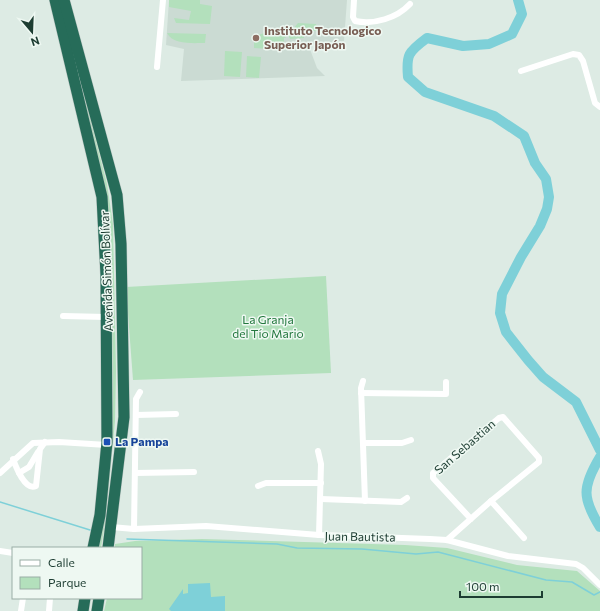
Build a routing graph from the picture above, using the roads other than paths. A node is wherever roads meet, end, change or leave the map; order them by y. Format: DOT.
graph roads {
  1 [pos="55,0"];
  2 [pos="64,0"];
  3 [pos="163,0"];
  4 [pos="354,0"];
  5 [pos="410,4"];
  6 [pos="157,67"];
  7 [pos="521,71"];
  8 [pos="600,107"];
  9 [pos="63,316"];
  10 [pos="106,317"];
  11 [pos="363,381"];
  12 [pos="446,382"];
  13 [pos="140,392"];
  14 [pos="361,393"];
  15 [pos="176,414"];
  16 [pos="136,415"];
  17 [pos="411,440"];
  18 [pos="46,442"];
  19 [pos="363,443"];
  20 [pos="107,445"];
  21 [pos="40,449"];
  22 [pos="318,451"];
  23 [pos="13,459"];
  24 [pos="194,472"];
  25 [pos="0,473"];
  26 [pos="135,473"];
  27 [pos="19,474"];
  28 [pos="321,483"];
  29 [pos="258,486"];
  30 [pos="407,498"];
  31 [pos="321,499"];
  32 [pos="365,501"];
  33 [pos="491,501"];
  34 [pos="470,519"];
  35 [pos="111,527"];
  36 [pos="134,529"];
  37 [pos="319,536"];
  38 [pos="524,538"];
  39 [pos="447,540"];
  40 [pos="93,547"];
  41 [pos="108,547"];
  42 [pos="0,551"];
  43 [pos="12,552"];
  44 [pos="600,585"];
  45 [pos="23,599"];
  46 [pos="50,599"];
  47 [pos="85,599"];
  48 [pos="99,599"];
  49 [pos="21,611"];
  50 [pos="49,611"];
  51 [pos="83,611"];
  52 [pos="97,611"];
  1 -- 10 [label="highway, Avenida Simón Bolívar"];
  2 -- 35 [label="highway, Avenida Simón Bolívar"];
  3 -- 6 [label="street"];
  4 -- 5 [label="street"];
  7 -- 8 [label="street"];
  9 -- 10 [label="street"];
  10 -- 20 [label="highway, Avenida Simón Bolívar"];
  11 -- 14 [label="street"];
  12 -- 14 [label="street"];
  13 -- 16 [label="street"];
  14 -- 19 [label="street"];
  15 -- 16 [label="street"];
  16 -- 26 [label="street"];
  17 -- 19 [label="street"];
  18 -- 20 [label="street"];
  18 -- 21 [label="street"];
  18 -- 23 [label="street"];
  19 -- 32 [label="street"];
  20 -- 40 [label="highway, Avenida Simón Bolívar"];
  21 -- 27 [label="street"];
  21 -- 27 [label="street"];
  22 -- 28 [label="street"];
  23 -- 25 [label="street"];
  23 -- 27 [label="street"];
  24 -- 26 [label="street"];
  26 -- 36 [label="street"];
  28 -- 29 [label="street"];
  28 -- 31 [label="street"];
  30 -- 32 [label="street"];
  31 -- 32 [label="street"];
  31 -- 37 [label="street"];
  33 -- 34 [label="street, San Sebastian"];
  33 -- 34 [label="street, San Sebastian"];
  33 -- 38 [label="street"];
  34 -- 39 [label="street, San Sebastian"];
  35 -- 36 [label="street, Juan Bautista"];
  35 -- 41 [label="highway, Avenida Simón Bolívar"];
  36 -- 37 [label="street, Juan Bautista"];
  37 -- 39 [label="street, Juan Bautista"];
  39 -- 44 [label="street, Juan Bautista"];
  42 -- 43 [label="street"];
  45 -- 49 [label="street"];
  46 -- 50 [label="street"];
  47 -- 51 [label="highway"];
  48 -- 52 [label="highway"];
}
